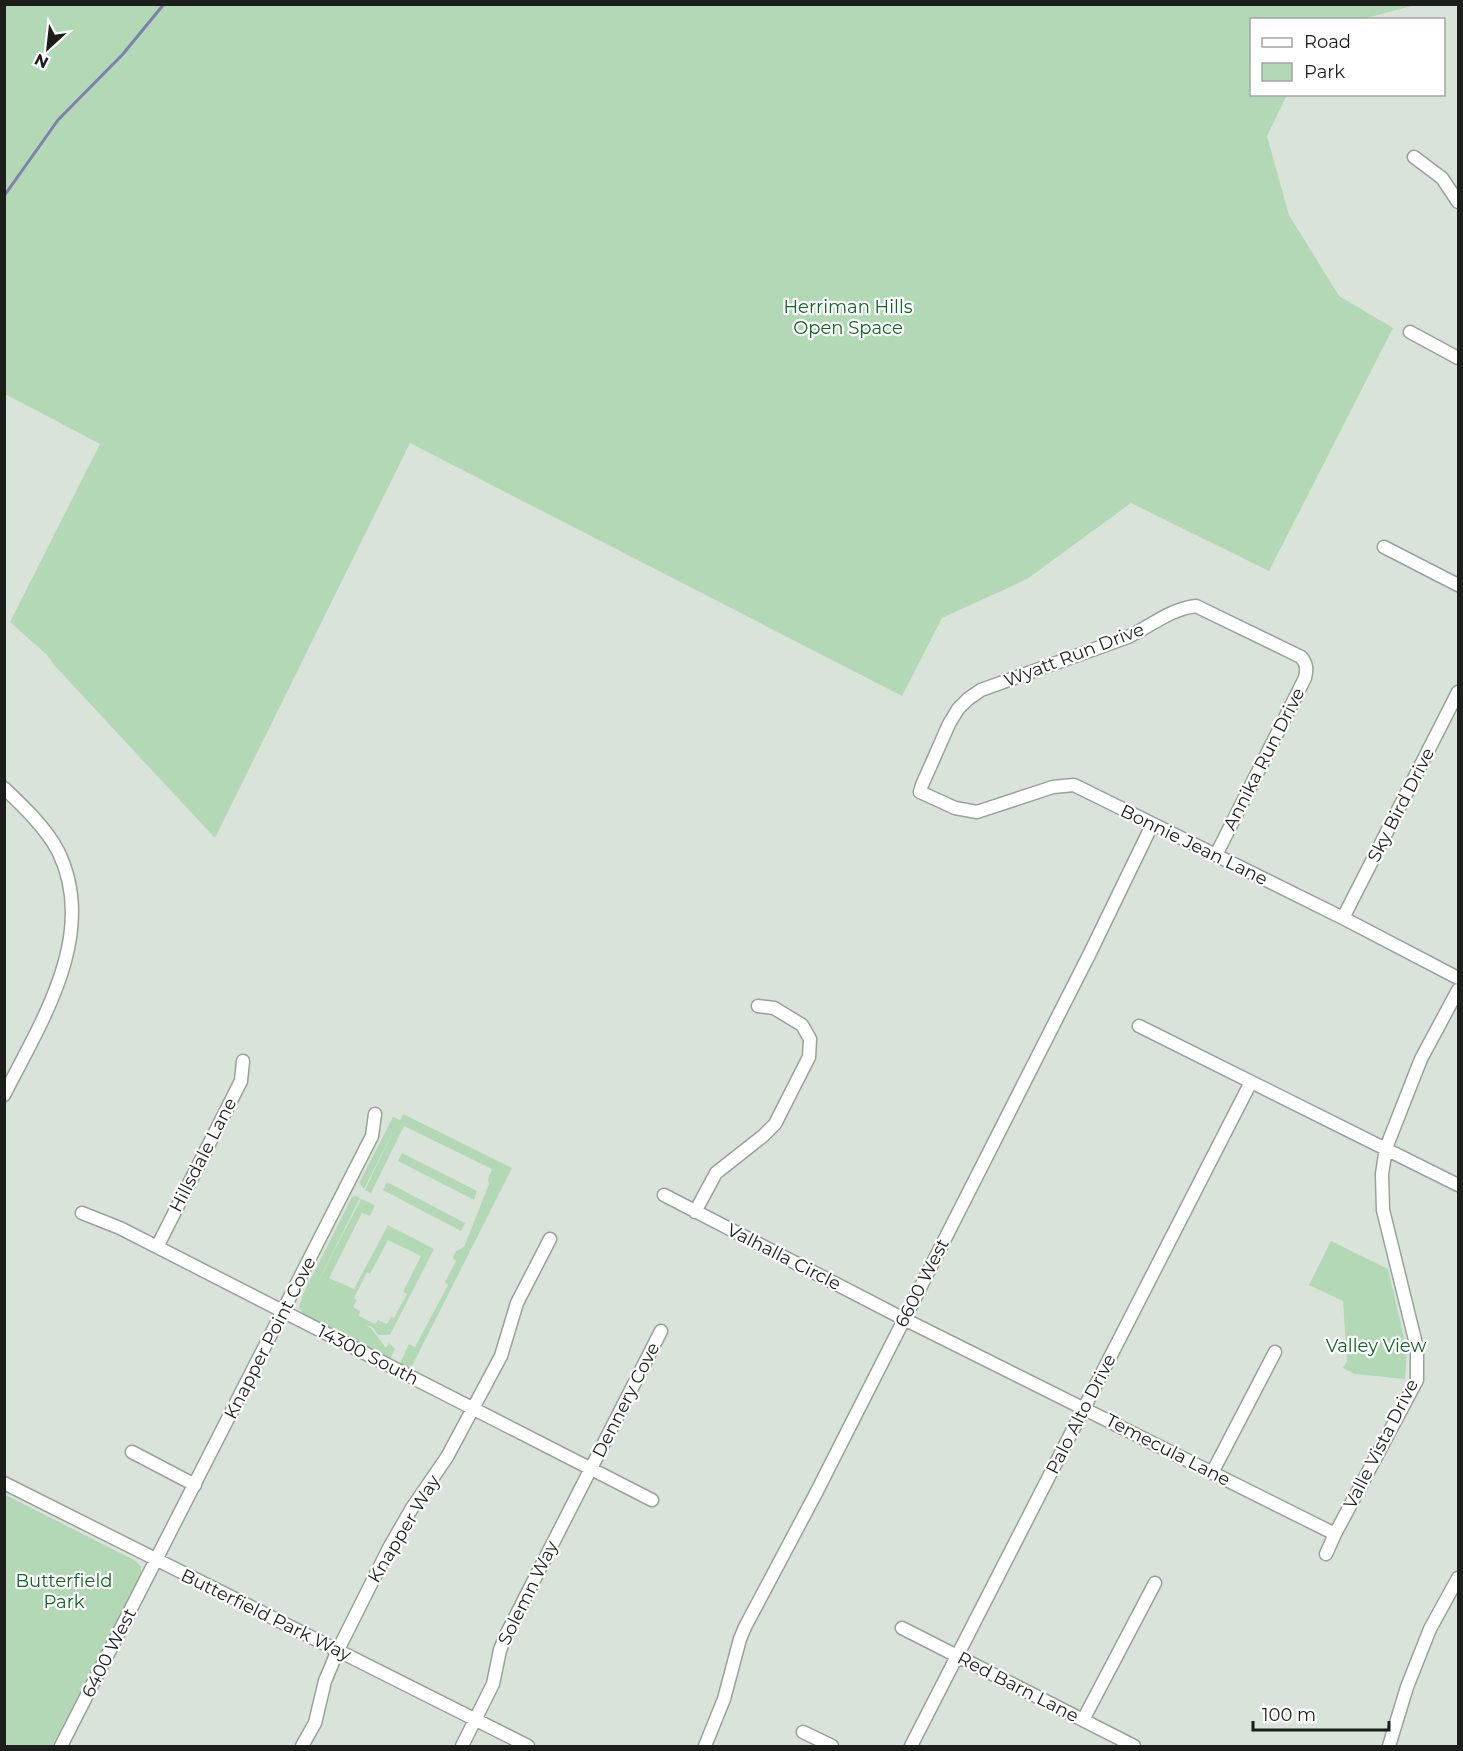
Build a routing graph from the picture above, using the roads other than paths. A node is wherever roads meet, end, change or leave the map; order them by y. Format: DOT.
graph roads {
  1 [pos="1414,157"];
  2 [pos="1458,202"];
  3 [pos="1410,332"];
  4 [pos="1458,358"];
  5 [pos="1384,547"];
  6 [pos="1458,585"];
  7 [pos="1306,662"];
  8 [pos="1458,692"];
  9 [pos="4,788"];
  10 [pos="920,792"];
  11 [pos="1152,825"];
  12 [pos="1216,855"];
  13 [pos="1343,918"];
  14 [pos="1458,978"];
  15 [pos="1458,990"];
  16 [pos="758,1006"];
  17 [pos="1139,1026"];
  18 [pos="243,1061"];
  19 [pos="1251,1082"];
  20 [pos="4,1095"];
  21 [pos="375,1114"];
  22 [pos="1386,1148"];
  23 [pos="1458,1185"];
  24 [pos="664,1196"];
  25 [pos="695,1212"];
  26 [pos="82,1213"];
  27 [pos="549,1239"];
  28 [pos="157,1247"];
  29 [pos="284,1312"];
  30 [pos="904,1319"];
  31 [pos="661,1331"];
  32 [pos="1275,1352"];
  33 [pos="1084,1407"];
  34 [pos="474,1409"];
  35 [pos="132,1452"];
  36 [pos="591,1469"];
  37 [pos="1212,1473"];
  38 [pos="4,1483"];
  39 [pos="195,1485"];
  40 [pos="652,1500"];
  41 [pos="1335,1534"];
  42 [pos="1326,1554"];
  43 [pos="157,1560"];
  44 [pos="1458,1578"];
  45 [pos="1155,1583"];
  46 [pos="902,1628"];
  47 [pos="338,1650"];
  48 [pos="957,1656"];
  49 [pos="476,1720"];
  50 [pos="1083,1720"];
  51 [pos="803,1732"];
  52 [pos="61,1746"];
  53 [pos="302,1746"];
  54 [pos="462,1746"];
  55 [pos="528,1746"];
  56 [pos="705,1746"];
  57 [pos="832,1746"];
  58 [pos="911,1746"];
  59 [pos="1134,1746"];
  60 [pos="1389,1746"];
  1 -- 2 [label="street"];
  3 -- 4 [label="street"];
  5 -- 6 [label="street"];
  7 -- 10 [label="street, Wyatt Run Drive"];
  7 -- 12 [label="street, Annika Run Drive"];
  8 -- 13 [label="street, Sky Bird Drive"];
  9 -- 20 [label="street"];
  10 -- 11 [label="street, Bonnie Jean Lane"];
  11 -- 12 [label="street, Bonnie Jean Lane"];
  11 -- 30 [label="street, 6600 West"];
  12 -- 13 [label="street, Bonnie Jean Lane"];
  13 -- 14 [label="street, Bonnie Jean Lane"];
  15 -- 22 [label="street, Valle Vista Drive"];
  16 -- 25 [label="street"];
  17 -- 19 [label="street"];
  18 -- 28 [label="street, Hillsdale Lane"];
  19 -- 22 [label="street"];
  19 -- 33 [label="street, Palo Alto Drive"];
  21 -- 29 [label="street, Knapper Point Cove"];
  22 -- 23 [label="street"];
  22 -- 41 [label="street, Valle Vista Drive"];
  24 -- 25 [label="street, Valhalla Circle"];
  25 -- 30 [label="street, Valhalla Circle"];
  26 -- 28 [label="street, 14300 South"];
  27 -- 34 [label="street, Knapper Way"];
  28 -- 29 [label="street, 14300 South"];
  29 -- 34 [label="street, 14300 South"];
  29 -- 39 [label="street, Knapper Point Cove"];
  30 -- 33 [label="street, Temecula Lane"];
  30 -- 56 [label="street, 6600 West"];
  31 -- 36 [label="street, Dennery Cove"];
  32 -- 37 [label="street"];
  33 -- 37 [label="street, Temecula Lane"];
  33 -- 48 [label="street, Palo Alto Drive"];
  34 -- 36 [label="street, 14300 South"];
  34 -- 47 [label="street, Knapper Way"];
  35 -- 39 [label="street"];
  36 -- 40 [label="street, 14300 South"];
  36 -- 49 [label="street, Solemn Way"];
  37 -- 41 [label="street, Temecula Lane"];
  38 -- 43 [label="street, Butterfield Park Way"];
  39 -- 43 [label="street, Knapper Point Cove"];
  41 -- 42 [label="street, Valle Vista Drive"];
  43 -- 47 [label="street, Butterfield Park Way"];
  43 -- 52 [label="street, 6400 West"];
  44 -- 60 [label="street"];
  45 -- 50 [label="street"];
  46 -- 48 [label="street, Red Barn Lane"];
  47 -- 49 [label="street, Butterfield Park Way"];
  47 -- 53 [label="street, Knapper Way"];
  48 -- 50 [label="street, Red Barn Lane"];
  48 -- 58 [label="street, Palo Alto Drive"];
  49 -- 54 [label="street, Solemn Way"];
  49 -- 55 [label="street, Butterfield Park Way"];
  50 -- 59 [label="street, Red Barn Lane"];
  51 -- 57 [label="street"];
}
